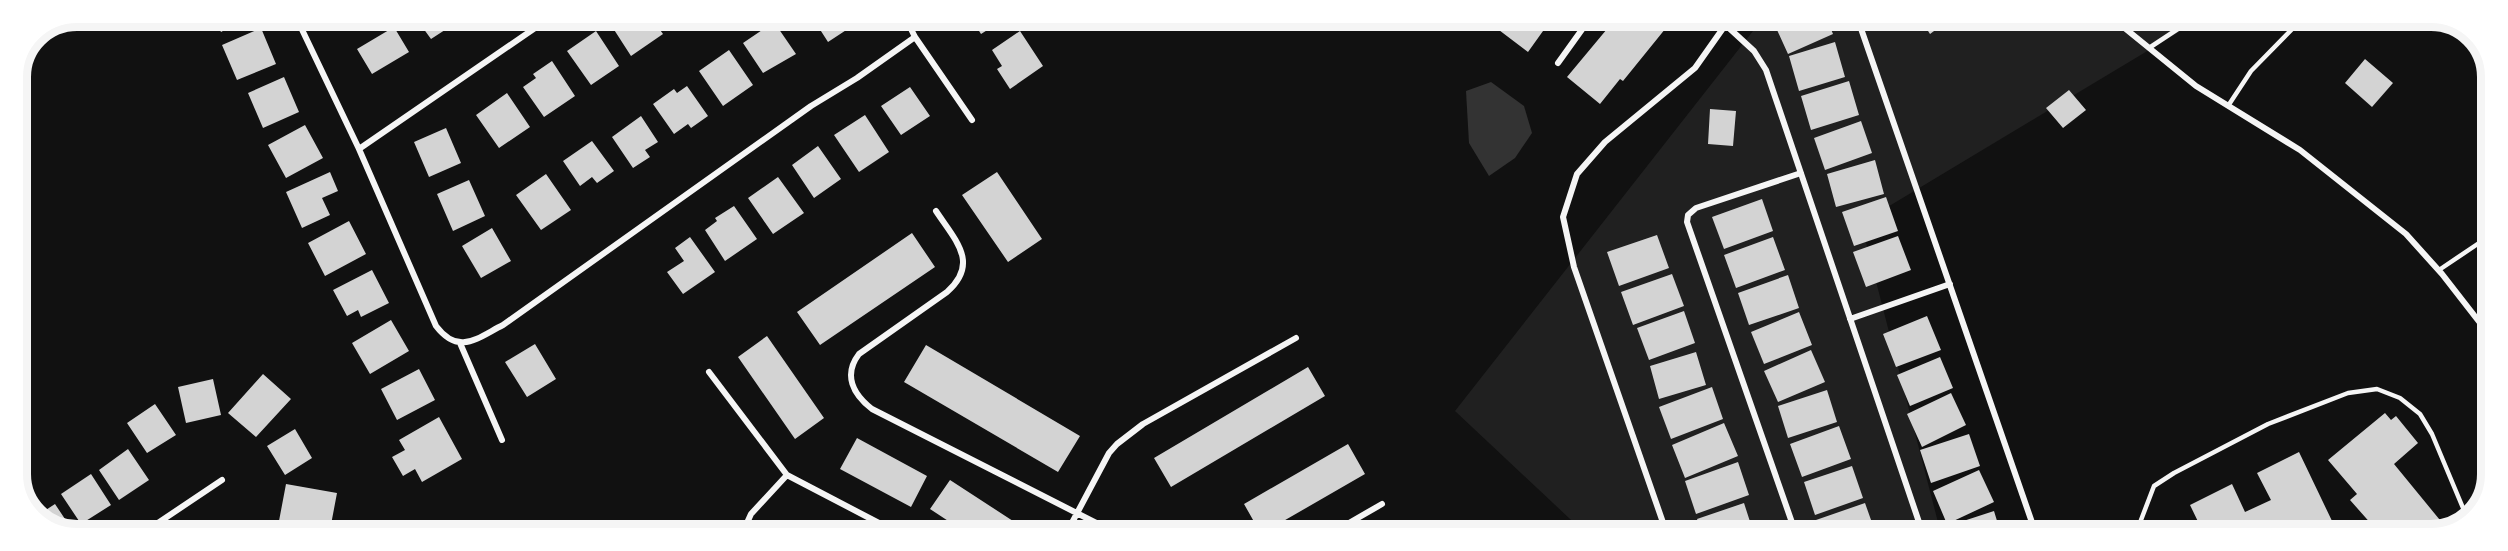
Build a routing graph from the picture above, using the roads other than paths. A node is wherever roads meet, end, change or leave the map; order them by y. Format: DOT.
graph roads {
  1 [pos="301,27"];
  2 [pos="536,27"];
  3 [pos="910,27"];
  4 [pos="1584,27"];
  5 [pos="1725,27"];
  6 [pos="1730,27"];
  7 [pos="1860,27"];
  8 [pos="2123,27"];
  9 [pos="2182,27"];
  10 [pos="2294,27"];
  11 [pos="915,37"];
  12 [pos="2149,48"];
  13 [pos="1558,63"];
  14 [pos="2228,106"];
  15 [pos="972,120"];
  16 [pos="359,149"];
  17 [pos="1801,173"];
  18 [pos="936,211"];
  19 [pos="2481,242"];
  20 [pos="2439,270"];
  21 [pos="1950,284"];
  22 [pos="1850,319"];
  23 [pos="2481,324"];
  24 [pos="1296,338"];
  25 [pos="460,343"];
  26 [pos="709,372"];
  27 [pos="502,440"];
  28 [pos="787,475"];
  29 [pos="222,480"];
  30 [pos="1382,504"];
  31 [pos="2465,510"];
  32 [pos="1077,511"];
  33 [pos="2141,520"];
  34 [pos="156,524"];
  35 [pos="747,524"];
  36 [pos="881,524"];
  37 [pos="1071,524"];
  38 [pos="1100,524"];
  39 [pos="1347,524"];
  40 [pos="1664,524"];
  41 [pos="1793,524"];
  42 [pos="1920,524"];
  43 [pos="2033,524"];
  1 -- 16 [label="street"];
  2 -- 16 [label="street"];
  3 -- 11 [label="street"];
  4 -- 13 [label="street"];
  5 -- 40 [label="street"];
  6 -- 17 [label="street"];
  7 -- 21 [label="street"];
  8 -- 12 [label="street"];
  9 -- 12 [label="lane"];
  10 -- 14 [label="lane"];
  11 -- 15 [label="street"];
  11 -- 25 [label="street"];
  12 -- 14 [label="street"];
  14 -- 20 [label="street"];
  16 -- 25 [label="street"];
  17 -- 22 [label="street"];
  17 -- 41 [label="street"];
  18 -- 32 [label="street"];
  19 -- 20 [label="lane"];
  20 -- 23 [label="street"];
  21 -- 22 [label="street"];
  21 -- 43 [label="street"];
  22 -- 42 [label="street"];
  24 -- 32 [label="street"];
  25 -- 27 [label="street"];
  26 -- 28 [label="street"];
  28 -- 35 [label="street"];
  28 -- 36 [label="street"];
  29 -- 34 [label="street"];
  30 -- 39 [label="street"];
  31 -- 33 [label="lane"];
  32 -- 37 [label="street"];
  32 -- 38 [label="street"];
}
